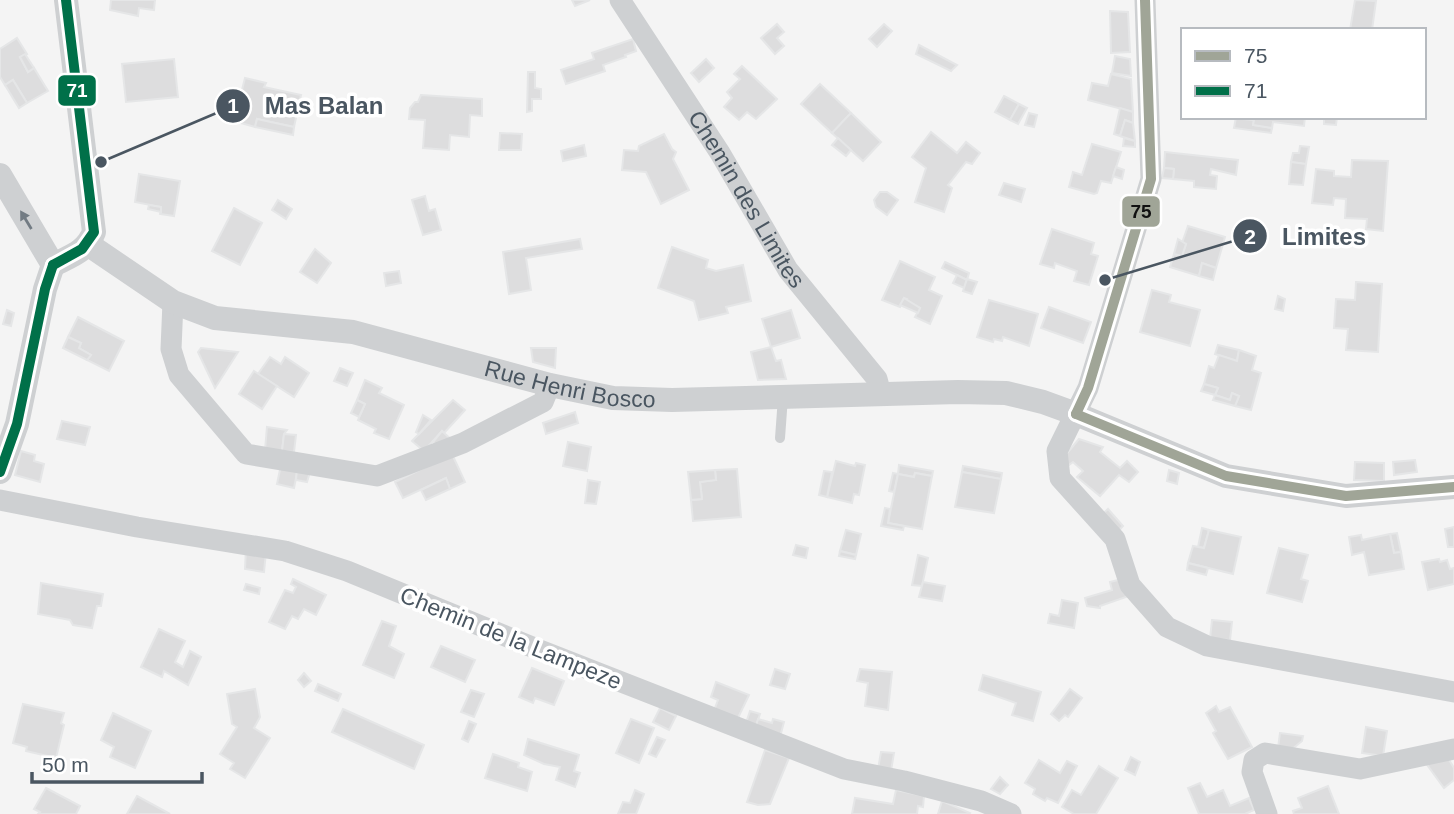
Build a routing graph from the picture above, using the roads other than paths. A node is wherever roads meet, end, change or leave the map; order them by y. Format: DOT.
graph roads {
  1 [pos="66,0"];
  2 [pos="620,0"];
  3 [pos="1145,0"];
  4 [pos="0,175"];
  5 [pos="89,245"];
  6 [pos="53,265"];
  7 [pos="173,302"];
  8 [pos="550,385"];
  9 [pos="881,394"];
  10 [pos="783,397"];
  11 [pos="1076,414"];
  12 [pos="780,438"];
  13 [pos="0,471"];
  14 [pos="1454,487"];
  15 [pos="0,500"];
  16 [pos="1454,692"];
  17 [pos="1454,749"];
  18 [pos="1010,814"];
  19 [pos="1267,814"];
  1 -- 5 [label="street"];
  2 -- 9 [label="street, Chemin des Limites"];
  3 -- 11 [label="street"];
  6 -- 4 [label="street, one-way"];
  5 -- 6 [label="street"];
  5 -- 7 [label="street, Rue Henri Bosco"];
  6 -- 13 [label="street"];
  7 -- 8 [label="street, Rue Henri Bosco"];
  7 -- 8 [label="street"];
  8 -- 10 [label="street, Rue Henri Bosco"];
  9 -- 10 [label="street, Rue Henri Bosco"];
  9 -- 11 [label="street, Rue Henri Bosco"];
  10 -- 12 [label="lane"];
  11 -- 14 [label="street"];
  11 -- 16 [label="street"];
  15 -- 18 [label="street, Chemin de la Lampeze"];
  17 -- 19 [label="street"];
}
